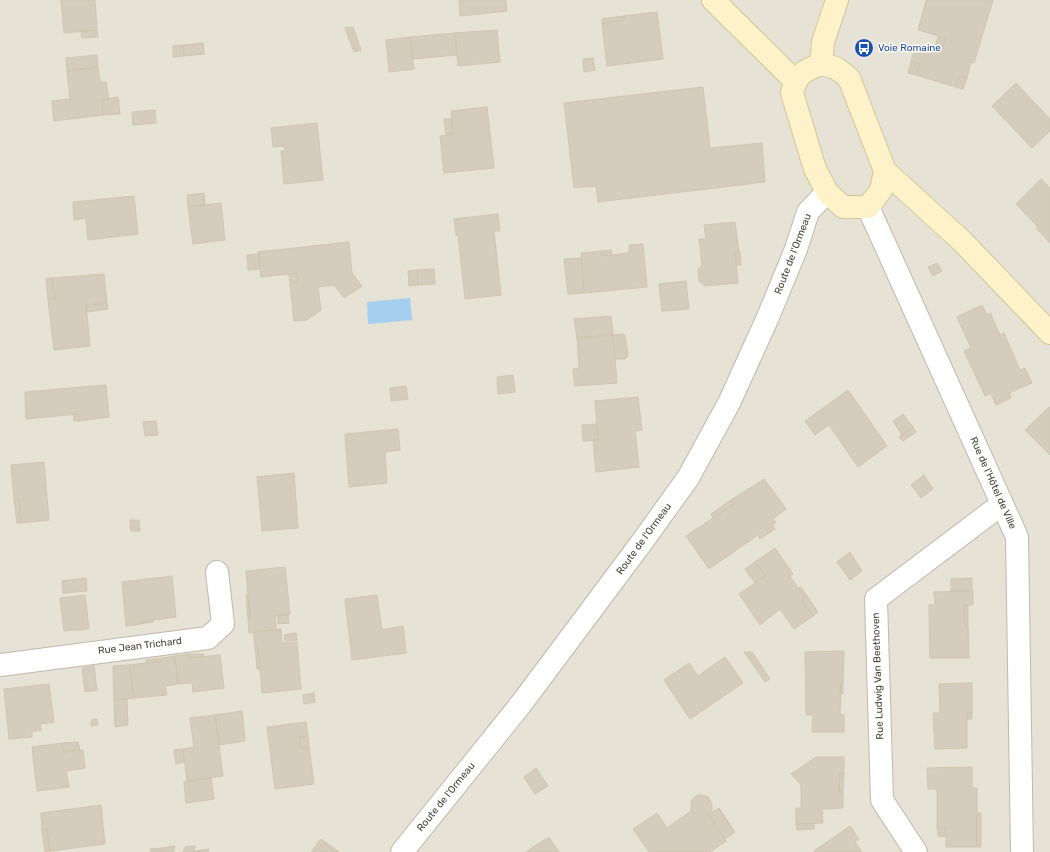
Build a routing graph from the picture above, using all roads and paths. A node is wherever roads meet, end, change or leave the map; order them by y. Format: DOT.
graph roads {
  1 [pos="712,0"];
  2 [pos="836,0"];
  3 [pos="821,64"];
  4 [pos="795,81"];
  5 [pos="885,171"];
  6 [pos="827,192"];
  7 [pos="868,207"];
  8 [pos="1050,332"];
  9 [pos="1002,504"];
  10 [pos="217,572"];
  11 [pos="0,665"];
  12 [pos="402,852"];
  13 [pos="916,852"];
  14 [pos="1022,852"];
  1 -- 4 [label="street"];
  2 -- 3 [label="street"];
  3 -- 4 [label="street"];
  3 -- 5 [label="street"];
  4 -- 6 [label="street"];
  5 -- 7 [label="street"];
  5 -- 8 [label="street"];
  6 -- 7 [label="street"];
  6 -- 12 [label="street, Route de l'Ormeau"];
  7 -- 9 [label="street, Rue de l'Hôtel de Ville"];
  9 -- 13 [label="street, Rue Ludwig Van Beethoven"];
  9 -- 14 [label="street, Rue de l'Hôtel de Ville"];
  10 -- 11 [label="street, Rue Jean Trichard"];
}
